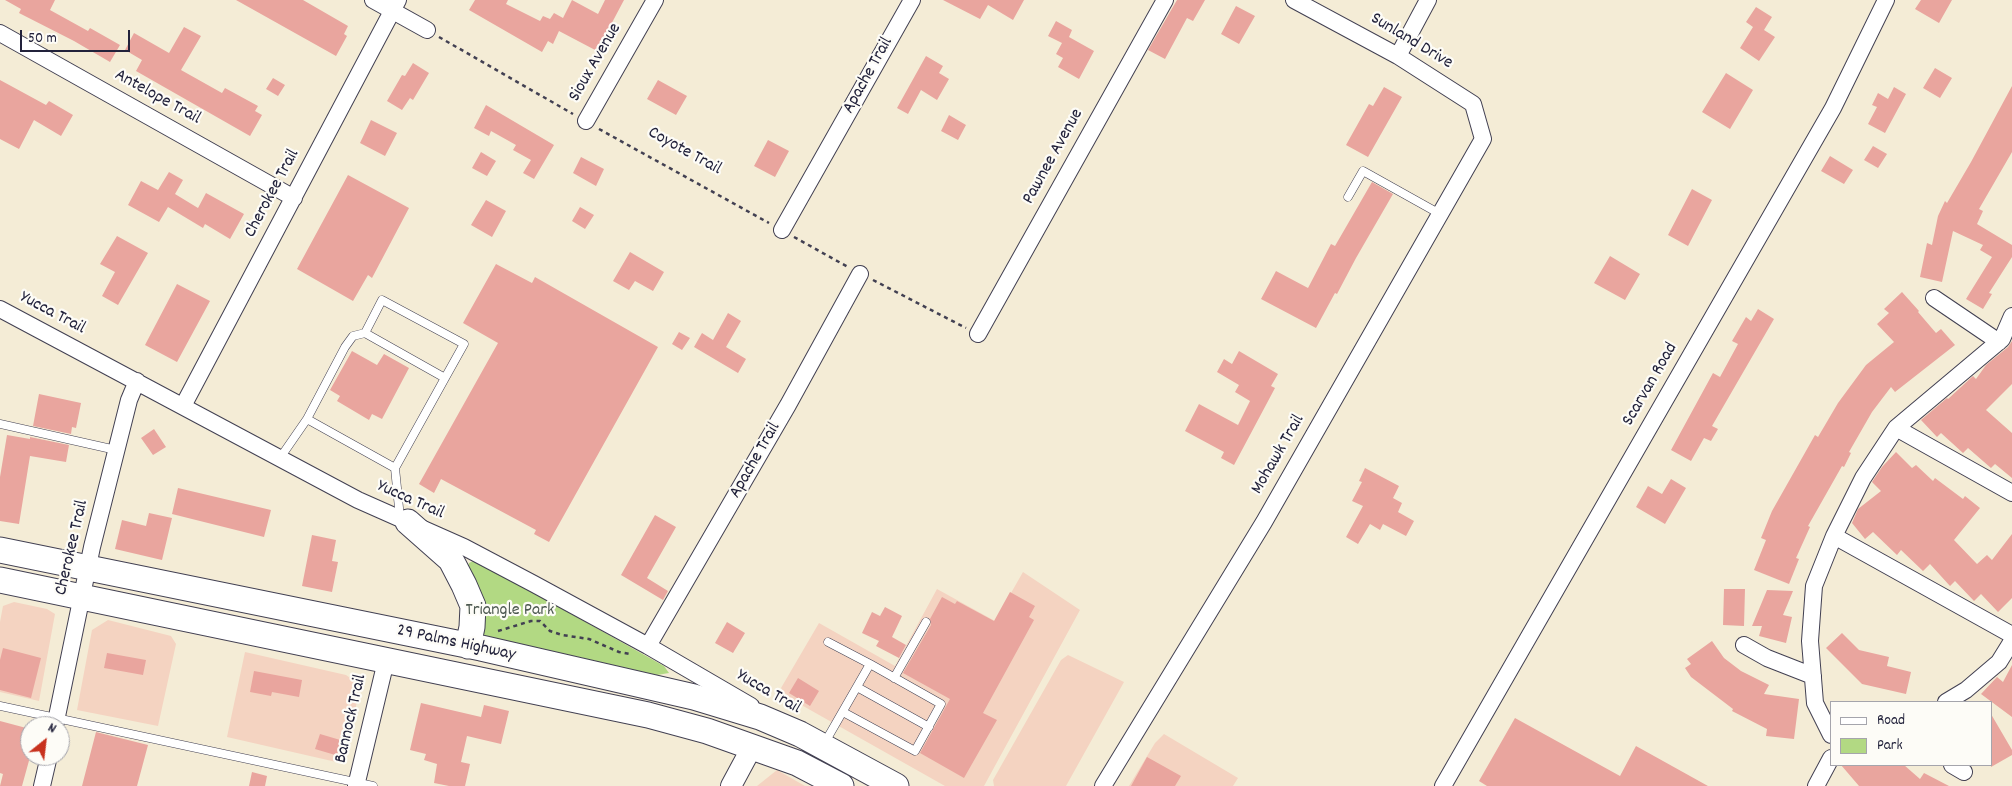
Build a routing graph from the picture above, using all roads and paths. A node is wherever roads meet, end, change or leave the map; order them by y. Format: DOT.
graph roads {
  1 [pos="372,0"];
  2 [pos="655,0"];
  3 [pos="912,0"];
  4 [pos="1165,0"];
  5 [pos="1294,0"];
  6 [pos="1428,0"];
  7 [pos="1886,0"];
  8 [pos="395,6"];
  9 [pos="427,30"];
  10 [pos="0,33"];
  11 [pos="1398,56"];
  12 [pos="586,121"];
  13 [pos="1483,139"];
  14 [pos="1348,197"];
  15 [pos="294,198"];
  16 [pos="1440,214"];
  17 [pos="782,230"];
  18 [pos="860,274"];
  19 [pos="1934,298"];
  20 [pos="0,309"];
  21 [pos="2012,316"];
  22 [pos="365,333"];
  23 [pos="978,334"];
  24 [pos="1999,342"];
  25 [pos="445,378"];
  26 [pos="137,381"];
  27 [pos="183,406"];
  28 [pos="307,418"];
  29 [pos="0,424"];
  30 [pos="1896,428"];
  31 [pos="116,450"];
  32 [pos="280,458"];
  33 [pos="395,468"];
  34 [pos="2012,493"];
  35 [pos="404,520"];
  36 [pos="1834,536"];
  37 [pos="0,550"];
  38 [pos="88,568"];
  39 [pos="0,580"];
  40 [pos="82,598"];
  41 [pos="926,622"];
  42 [pos="2012,635"];
  43 [pos="470,636"];
  44 [pos="2012,641"];
  45 [pos="828,642"];
  46 [pos="644,644"];
  47 [pos="1744,645"];
  48 [pos="386,661"];
  49 [pos="870,664"];
  50 [pos="1813,676"];
  51 [pos="894,678"];
  52 [pos="857,687"];
  53 [pos="1948,701"];
  54 [pos="0,706"];
  55 [pos="843,712"];
  56 [pos="35,716"];
  57 [pos="57,716"];
  58 [pos="70,725"];
  59 [pos="929,727"];
  60 [pos="1830,733"];
  61 [pos="800,734"];
  62 [pos="752,746"];
  63 [pos="823,746"];
  64 [pos="1830,760"];
  65 [pos="47,766"];
  66 [pos="362,785"];
  67 [pos="42,786"];
  68 [pos="731,786"];
  69 [pos="842,786"];
  70 [pos="896,786"];
  71 [pos="1103,786"];
  72 [pos="1443,786"];
  73 [pos="1816,786"];
  1 -- 8 [label="street"];
  2 -- 12 [label="street, Sioux Avenue"];
  3 -- 17 [label="street, Apache Trail"];
  4 -- 23 [label="street, Pawnee Avenue"];
  5 -- 11 [label="street, Sunland Drive"];
  6 -- 11 [label="street"];
  7 -- 72 [label="street, Scarvan Road"];
  8 -- 9 [label="street"];
  8 -- 15 [label="street, Cherokee Trail"];
  9 -- 12 [label="path, Coyote Trail"];
  10 -- 15 [label="street, Antelope Trail"];
  11 -- 13 [label="street, Sunland Drive"];
  12 -- 17 [label="path, Coyote Trail"];
  13 -- 16 [label="street, Mohawk Trail"];
  14 -- 16 [label="lane"];
  15 -- 27 [label="street, Cherokee Trail"];
  16 -- 71 [label="street, Mohawk Trail"];
  17 -- 18 [label="path, Coyote Trail"];
  18 -- 23 [label="path, Coyote Trail"];
  18 -- 46 [label="street, Apache Trail"];
  19 -- 24 [label="street"];
  20 -- 26 [label="street, Yucca Trail"];
  21 -- 24 [label="street"];
  22 -- 25 [label="lane"];
  22 -- 25 [label="lane"];
  22 -- 28 [label="lane"];
  24 -- 30 [label="street"];
  25 -- 33 [label="lane"];
  26 -- 27 [label="street, Yucca Trail"];
  26 -- 31 [label="street, Cherokee Trail"];
  27 -- 32 [label="street, Yucca Trail"];
  28 -- 32 [label="lane"];
  28 -- 33 [label="lane"];
  29 -- 31 [label="lane"];
  30 -- 34 [label="street"];
  30 -- 36 [label="street"];
  31 -- 38 [label="street, Cherokee Trail"];
  32 -- 35 [label="street, Yucca Trail"];
  33 -- 35 [label="lane"];
  35 -- 43 [label="main road"];
  35 -- 46 [label="street, Yucca Trail"];
  36 -- 42 [label="street"];
  36 -- 50 [label="street"];
  37 -- 38 [label="main road, 29 Palms Highway"];
  38 -- 40 [label="street, Cherokee Trail"];
  38 -- 43 [label="main road, 29 Palms Highway"];
  39 -- 40 [label="main road, 29 Palms Highway"];
  40 -- 48 [label="main road, 29 Palms Highway"];
  40 -- 57 [label="street, Cherokee Trail"];
  41 -- 51 [label="lane"];
  43 -- 46 [label="path"];
  43 -- 61 [label="main road, 29 Palms Highway"];
  44 -- 53 [label="street"];
  45 -- 49 [label="lane"];
  46 -- 61 [label="street, Yucca Trail"];
  47 -- 50 [label="street"];
  48 -- 62 [label="main road, 29 Palms Highway"];
  48 -- 66 [label="street, Bannock Trail"];
  49 -- 51 [label="lane"];
  49 -- 52 [label="lane"];
  50 -- 60 [label="street"];
  51 -- 59 [label="lane"];
  52 -- 55 [label="lane"];
  52 -- 59 [label="lane"];
  54 -- 56 [label="lane"];
  55 -- 59 [label="lane"];
  55 -- 63 [label="lane"];
  58 -- 66 [label="lane"];
  61 -- 63 [label="main road, 29 Palms Highway"];
  62 -- 68 [label="street"];
  62 -- 69 [label="main road, 29 Palms Highway"];
  63 -- 70 [label="main road, 29 Palms Highway"];
  64 -- 73 [label="street"];
  65 -- 67 [label="street"];
}
